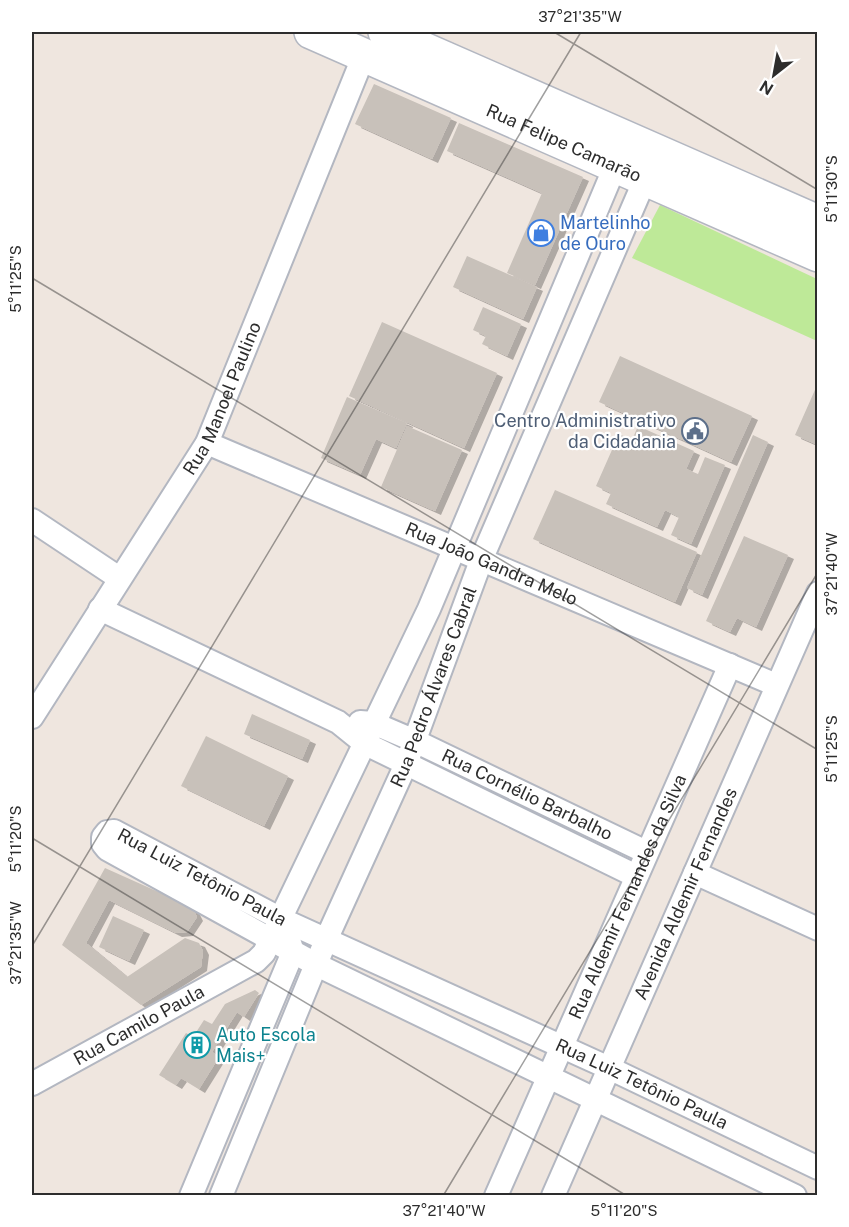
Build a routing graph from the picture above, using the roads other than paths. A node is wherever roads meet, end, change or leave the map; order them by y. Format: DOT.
graph roads {
  1 [pos="311,32"];
  2 [pos="426,32"];
  3 [pos="375,43"];
  4 [pos="453,61"];
  5 [pos="616,164"];
  6 [pos="646,177"];
  7 [pos="818,222"];
  8 [pos="818,255"];
  9 [pos="207,443"];
  10 [pos="32,520"];
  11 [pos="455,546"];
  12 [pos="482,558"];
  13 [pos="119,578"];
  14 [pos="818,593"];
  15 [pos="100,609"];
  16 [pos="730,665"];
  17 [pos="776,685"];
  18 [pos="32,717"];
  19 [pos="369,733"];
  20 [pos="415,741"];
  21 [pos="406,764"];
  22 [pos="646,852"];
  23 [pos="695,873"];
  24 [pos="636,876"];
  25 [pos="281,919"];
  26 [pos="818,929"];
  27 [pos="272,940"];
  28 [pos="326,940"];
  29 [pos="293,952"];
  30 [pos="317,965"];
  31 [pos="244,967"];
  32 [pos="562,1047"];
  33 [pos="609,1068"];
  34 [pos="550,1076"];
  35 [pos="32,1084"];
  36 [pos="595,1100"];
  37 [pos="818,1168"];
  38 [pos="190,1196"];
  39 [pos="221,1196"];
  40 [pos="496,1196"];
  41 [pos="553,1196"];
  42 [pos="795,1196"];
  1 -- 3 [label="main road, Rua Felipe Camarão"];
  2 -- 4 [label="street"];
  3 -- 4 [label="main road, Rua Felipe Camarão"];
  3 -- 5 [label="main road, Rua Felipe Camarão"];
  3 -- 9 [label="street, Rua Manoel Paulino"];
  4 -- 7 [label="main road, Rua Felipe Camarão"];
  5 -- 6 [label="main road, Rua Felipe Camarão"];
  5 -- 11 [label="street, Rua Pedro Álvares Cabral"];
  6 -- 8 [label="main road, Rua Felipe Camarão"];
  6 -- 12 [label="street, Rua Pedro Álvares Cabral"];
  9 -- 11 [label="street, Rua João Gandra Melo"];
  9 -- 13 [label="street, Rua Manoel Paulino"];
  10 -- 13 [label="street"];
  11 -- 12 [label="street, Rua João Gandra Melo"];
  11 -- 19 [label="street, Rua Pedro Álvares Cabral"];
  12 -- 16 [label="street, Rua João Gandra Melo"];
  12 -- 20 [label="street, Rua Pedro Álvares Cabral"];
  13 -- 15 [label="street, Rua Manoel Paulino"];
  14 -- 17 [label="street, Avenida Aldemir Fernandes"];
  15 -- 18 [label="street, Rua Manoel Paulino"];
  15 -- 19 [label="street, Rua Cornélio Barbalho"];
  16 -- 17 [label="street, Rua João Gandra Melo"];
  16 -- 22 [label="street, Rua Aldemir Fernandes da Silva"];
  17 -- 23 [label="street, Avenida Aldemir Fernandes"];
  19 -- 20 [label="street, Rua Cornélio Barbalho"];
  19 -- 21 [label="street, Rua Cornélio Barbalho"];
  19 -- 25 [label="street, Rua Pedro Álvares Cabral"];
  20 -- 21 [label="street, Rua Pedro Álvares Cabral"];
  20 -- 22 [label="street, Rua Cornélio Barbalho"];
  21 -- 24 [label="street, Rua Cornélio Barbalho"];
  21 -- 28 [label="street, Rua Pedro Álvares Cabral"];
  22 -- 24 [label="street, Rua Aldemir Fernandes da Silva"];
  23 -- 26 [label="street"];
  23 -- 33 [label="street, Avenida Aldemir Fernandes"];
  24 -- 32 [label="street, Rua Aldemir Fernandes da Silva"];
  25 -- 27 [label="street, Rua Pedro Álvares Cabral"];
  25 -- 27 [label="street, Rua Luiz Tetônio Paula"];
  25 -- 28 [label="street, Rua Luiz Tetônio Paula"];
  25 -- 29 [label="street"];
  27 -- 29 [label="street, Rua Luiz Tetônio Paula"];
  27 -- 31 [label="street, Rua Pedro Álvares Cabral"];
  28 -- 30 [label="street, Rua Pedro Álvares Cabral"];
  28 -- 32 [label="street, Rua Luiz Tetônio Paula"];
  29 -- 30 [label="street, Rua Luiz Tetônio Paula"];
  29 -- 38 [label="street"];
  30 -- 34 [label="street, Rua Luiz Tetônio Paula"];
  30 -- 39 [label="street, Rua Pedro Álvares Cabral"];
  31 -- 35 [label="street, Rua Camilo Paula"];
  32 -- 33 [label="street, Rua Luiz Tetônio Paula"];
  32 -- 34 [label="street, Rua Aldemir Fernandes da Silva"];
  33 -- 36 [label="street, Avenida Aldemir Fernandes"];
  33 -- 37 [label="street, Rua Luiz Tetônio Paula"];
  34 -- 36 [label="street, Rua Luiz Tetônio Paula"];
  34 -- 40 [label="street, Rua Aldemir Fernandes da Silva"];
  36 -- 41 [label="street, Avenida Aldemir Fernandes"];
  36 -- 42 [label="street, Rua Luiz Tetônio Paula"];
}
